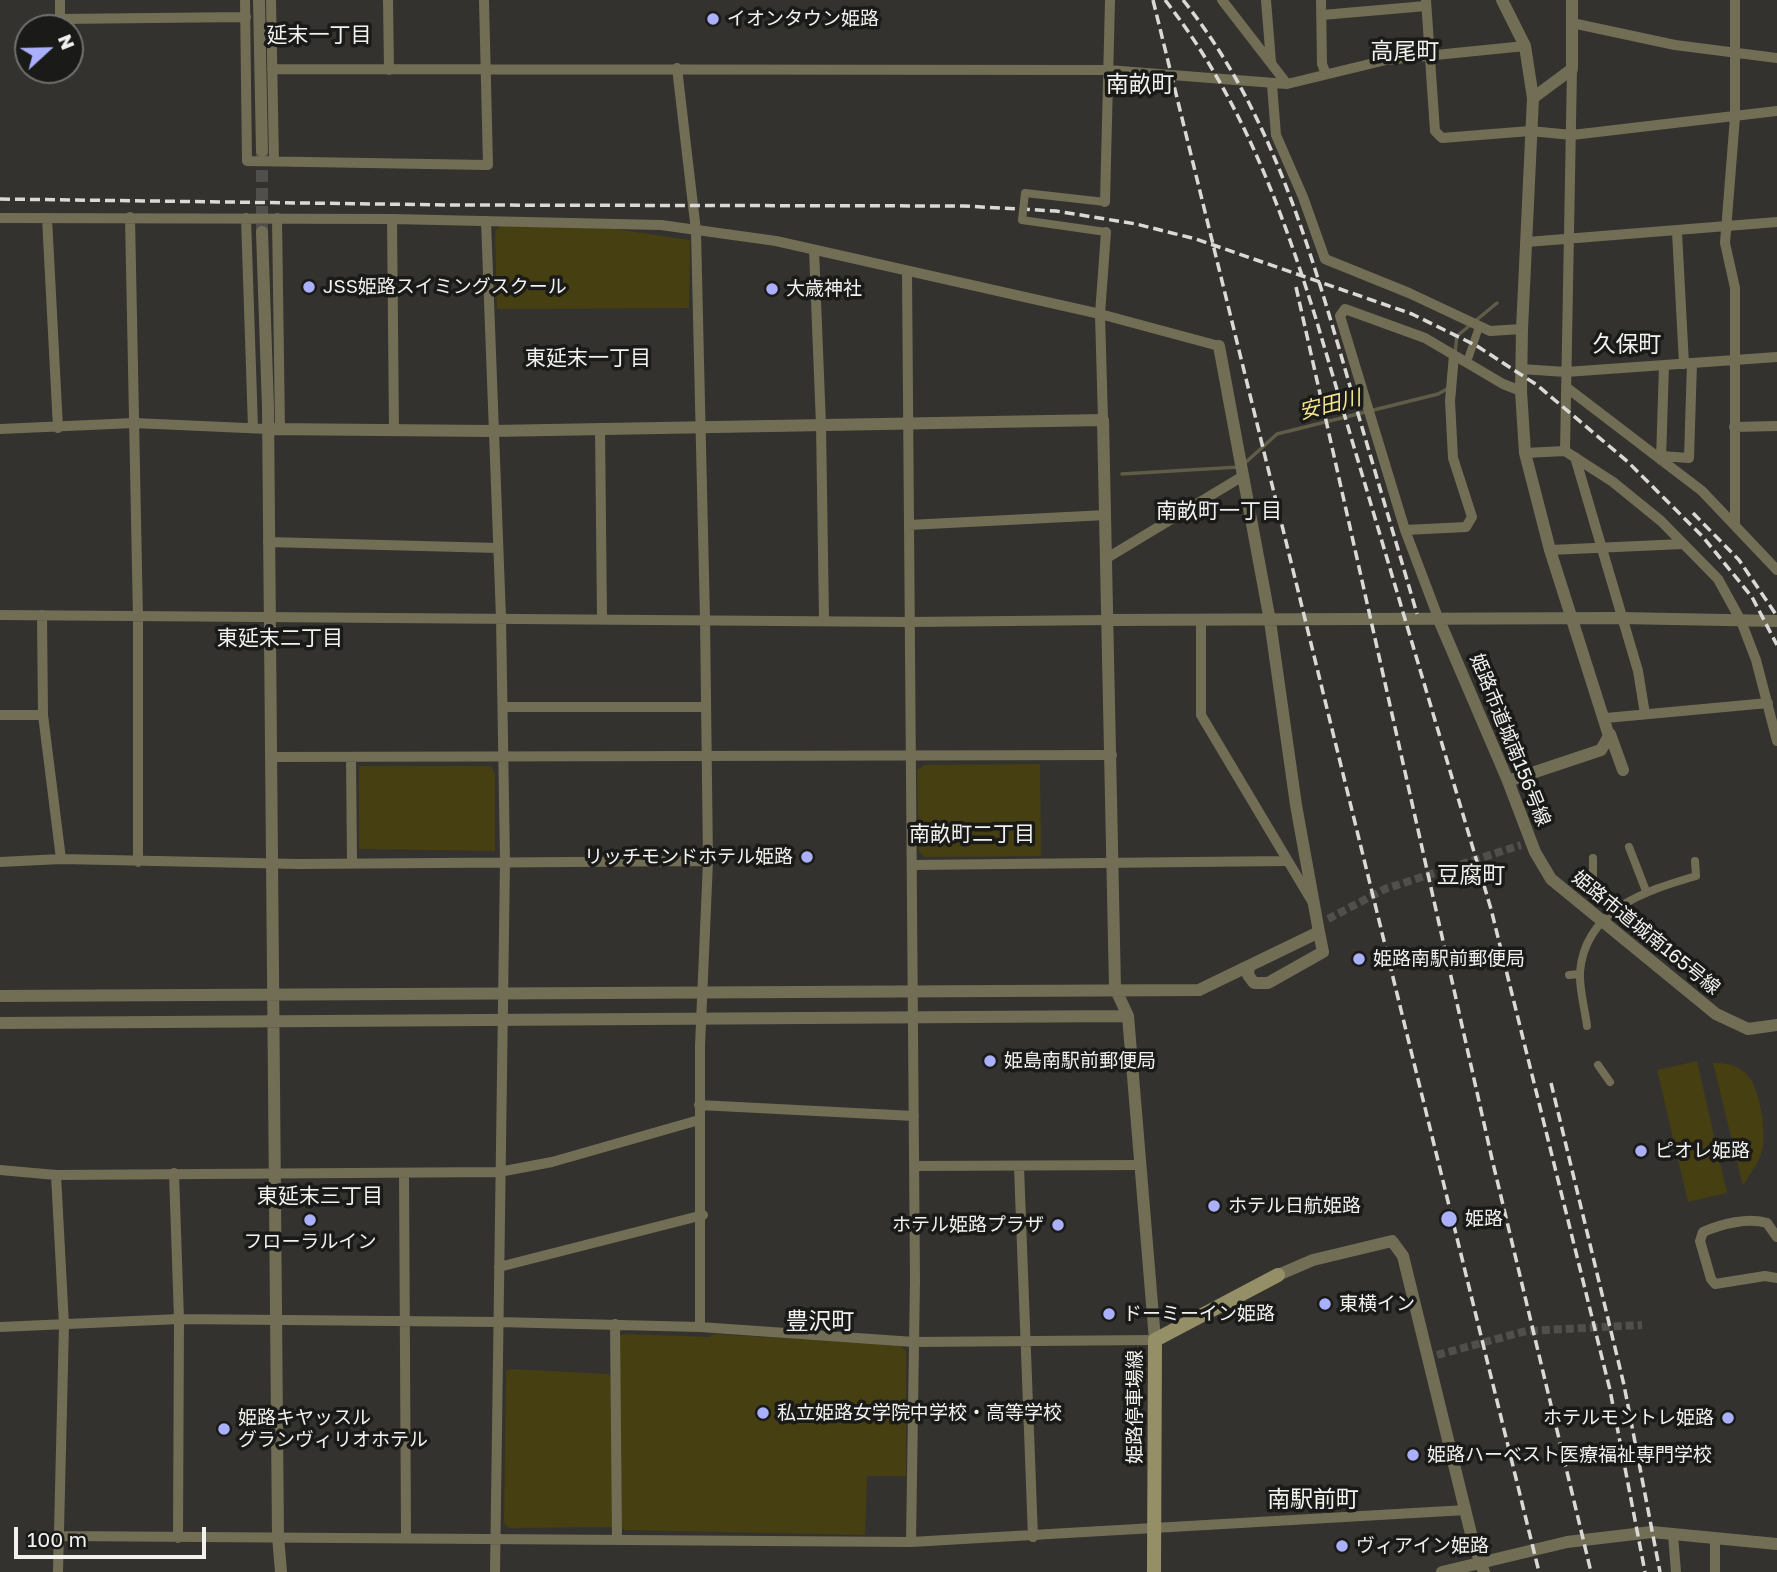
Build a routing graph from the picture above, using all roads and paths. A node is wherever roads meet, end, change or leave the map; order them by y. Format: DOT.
graph roads {
  1 [pos="60,0"];
  2 [pos="246,0"];
  3 [pos="259,0"];
  4 [pos="271,0"];
  5 [pos="388,0"];
  6 [pos="484,0"];
  7 [pos="1110,0"];
  8 [pos="1222,0"];
  9 [pos="1266,0"];
  10 [pos="1321,0"];
  11 [pos="1502,0"];
  12 [pos="1572,0"];
  13 [pos="1735,0"];
  14 [pos="1426,3"];
  15 [pos="1322,15"];
  16 [pos="246,17"];
  17 [pos="1572,23"];
  18 [pos="1525,46"];
  19 [pos="1735,51"];
  20 [pos="1429,57"];
  21 [pos="1777,58"];
  22 [pos="1270,62"];
  23 [pos="677,68"];
  24 [pos="272,69"];
  25 [pos="484,69"];
  26 [pos="1108,69"];
  27 [pos="1572,69"];
  28 [pos="389,70"];
  29 [pos="1326,74"];
  30 [pos="1287,84"];
  31 [pos="1272,85"];
  32 [pos="1533,98"];
  33 [pos="1777,111"];
  34 [pos="1735,117"];
  35 [pos="1530,131"];
  36 [pos="1572,135"];
  37 [pos="262,151"];
  38 [pos="274,161"];
  39 [pos="1105,202"];
  40 [pos="130,217"];
  41 [pos="0,218"];
  42 [pos="47,218"];
  43 [pos="246,218"];
  44 [pos="277,218"];
  45 [pos="393,219"];
  46 [pos="486,220"];
  47 [pos="1777,222"];
  48 [pos="1726,228"];
  49 [pos="696,231"];
  50 [pos="262,232"];
  51 [pos="1105,232"];
  52 [pos="1677,232"];
  53 [pos="1567,240"];
  54 [pos="1527,242"];
  55 [pos="814,250"];
  56 [pos="907,271"];
  57 [pos="1100,314"];
  58 [pos="1479,327"];
  59 [pos="1522,329"];
  60 [pos="1219,346"];
  61 [pos="1454,355"];
  62 [pos="1777,357"];
  63 [pos="1733,360"];
  64 [pos="1467,362"];
  65 [pos="1688,363"];
  66 [pos="1664,365"];
  67 [pos="1521,369"];
  68 [pos="1566,372"];
  69 [pos="1566,387"];
  70 [pos="1521,391"];
  71 [pos="1103,420"];
  72 [pos="134,423"];
  73 [pos="821,425"];
  74 [pos="909,425"];
  75 [pos="701,426"];
  76 [pos="1777,426"];
  77 [pos="1734,427"];
  78 [pos="58,428"];
  79 [pos="253,428"];
  80 [pos="0,429"];
  81 [pos="274,429"];
  82 [pos="394,429"];
  83 [pos="600,429"];
  84 [pos="493,431"];
  85 [pos="1525,453"];
  86 [pos="1570,454"];
  87 [pos="1661,458"];
  88 [pos="1243,476"];
  89 [pos="1106,515"];
  90 [pos="1735,524"];
  91 [pos="909,525"];
  92 [pos="1405,530"];
  93 [pos="268,542"];
  94 [pos="1684,544"];
  95 [pos="498,548"];
  96 [pos="1599,548"];
  97 [pos="1550,550"];
  98 [pos="1107,558"];
  99 [pos="1777,570"];
  100 [pos="0,614"];
  101 [pos="41,615"];
  102 [pos="138,618"];
  103 [pos="268,618"];
  104 [pos="501,618"];
  105 [pos="601,618"];
  106 [pos="705,618"];
  107 [pos="1620,618"];
  108 [pos="824,619"];
  109 [pos="1108,620"];
  110 [pos="1439,620"];
  111 [pos="1575,620"];
  112 [pos="1201,621"];
  113 [pos="1270,621"];
  114 [pos="1741,621"];
  115 [pos="1777,621"];
  116 [pos="909,622"];
  117 [pos="1768,703"];
  118 [pos="503,707"];
  119 [pos="706,707"];
  120 [pos="1645,714"];
  121 [pos="0,715"];
  122 [pos="43,715"];
  123 [pos="1608,724"];
  124 [pos="1777,741"];
  125 [pos="1112,755"];
  126 [pos="270,757"];
  127 [pos="351,757"];
  128 [pos="911,757"];
  129 [pos="707,758"];
  130 [pos="503,759"];
  131 [pos="1623,770"];
  132 [pos="1508,780"];
  133 [pos="1629,847"];
  134 [pos="1593,858"];
  135 [pos="61,859"];
  136 [pos="1113,860"];
  137 [pos="505,861"];
  138 [pos="708,861"];
  139 [pos="1285,861"];
  140 [pos="1695,861"];
  141 [pos="0,862"];
  142 [pos="138,862"];
  143 [pos="352,863"];
  144 [pos="272,864"];
  145 [pos="913,865"];
  146 [pos="1547,874"];
  147 [pos="1646,891"];
  148 [pos="1313,903"];
  149 [pos="1614,910"];
  150 [pos="1319,932"];
  151 [pos="1249,965"];
  152 [pos="1580,974"];
  153 [pos="1569,975"];
  154 [pos="1115,988"];
  155 [pos="911,992"];
  156 [pos="702,993"];
  157 [pos="274,994"];
  158 [pos="504,994"];
  159 [pos="0,996"];
  160 [pos="912,1016"];
  161 [pos="1128,1016"];
  162 [pos="702,1018"];
  163 [pos="503,1019"];
  164 [pos="274,1022"];
  165 [pos="0,1023"];
  166 [pos="1777,1025"];
  167 [pos="1587,1026"];
  168 [pos="1598,1065"];
  169 [pos="1610,1082"];
  170 [pos="699,1105"];
  171 [pos="914,1116"];
  172 [pos="699,1119"];
  173 [pos="1140,1165"];
  174 [pos="914,1167"];
  175 [pos="1019,1167"];
  176 [pos="0,1170"];
  177 [pos="499,1172"];
  178 [pos="174,1173"];
  179 [pos="275,1173"];
  180 [pos="404,1173"];
  181 [pos="56,1175"];
  182 [pos="703,1215"];
  183 [pos="1777,1237"];
  184 [pos="499,1267"];
  185 [pos="1278,1275"];
  186 [pos="1777,1278"];
  187 [pos="179,1319"];
  188 [pos="276,1320"];
  189 [pos="402,1321"];
  190 [pos="498,1322"];
  191 [pos="615,1324"];
  192 [pos="64,1325"];
  193 [pos="0,1327"];
  194 [pos="700,1327"];
  195 [pos="1025,1340"];
  196 [pos="1155,1340"];
  197 [pos="914,1342"];
  198 [pos="1466,1510"];
  199 [pos="1155,1528"];
  200 [pos="1673,1535"];
  201 [pos="58,1536"];
  202 [pos="278,1536"];
  203 [pos="1033,1536"];
  204 [pos="406,1537"];
  205 [pos="178,1538"];
  206 [pos="495,1538"];
  207 [pos="617,1538"];
  208 [pos="1716,1539"];
  209 [pos="911,1542"];
  210 [pos="1777,1544"];
  211 [pos="1481,1570"];
  212 [pos="58,1572"];
  213 [pos="281,1572"];
  214 [pos="495,1572"];
  215 [pos="1154,1572"];
  216 [pos="1442,1572"];
  217 [pos="1676,1572"];
  218 [pos="1716,1572"];
  1 -- 16 [label="street"];
  2 -- 16 [label="street"];
  3 -- 37 [label="street"];
  4 -- 24 [label="street"];
  5 -- 28 [label="street"];
  6 -- 25 [label="street"];
  7 -- 26 [label="street"];
  8 -- 22 [label="street"];
  9 -- 22 [label="street"];
  10 -- 15 [label="street"];
  11 -- 18 [label="street"];
  12 -- 17 [label="street"];
  13 -- 19 [label="street"];
  14 -- 15 [label="street"];
  14 -- 20 [label="street"];
  15 -- 29 [label="street"];
  16 -- 38 [label="street"];
  17 -- 19 [label="street"];
  17 -- 27 [label="street"];
  18 -- 20 [label="street"];
  18 -- 32 [label="street"];
  19 -- 21 [label="street"];
  19 -- 34 [label="street"];
  20 -- 29 [label="street"];
  20 -- 35 [label="street"];
  22 -- 30 [label="street"];
  23 -- 25 [label="street"];
  23 -- 26 [label="street"];
  23 -- 49 [label="street"];
  24 -- 28 [label="street"];
  24 -- 38 [label="street"];
  25 -- 28 [label="street"];
  25 -- 38 [label="street"];
  26 -- 31 [label="street"];
  26 -- 39 [label="street"];
  27 -- 32 [label="street"];
  27 -- 36 [label="street"];
  29 -- 30 [label="street"];
  30 -- 31 [label="street"];
  31 -- 58 [label="street"];
  32 -- 35 [label="street"];
  33 -- 34 [label="street"];
  34 -- 36 [label="street"];
  34 -- 48 [label="street"];
  35 -- 36 [label="street"];
  35 -- 54 [label="street"];
  36 -- 53 [label="street"];
  39 -- 51 [label="street, bridge"];
  40 -- 42 [label="street"];
  40 -- 43 [label="street"];
  40 -- 72 [label="street"];
  41 -- 42 [label="street"];
  42 -- 78 [label="street"];
  43 -- 44 [label="street"];
  43 -- 79 [label="street"];
  44 -- 45 [label="street"];
  44 -- 81 [label="street"];
  45 -- 46 [label="street"];
  45 -- 82 [label="street"];
  46 -- 49 [label="street"];
  46 -- 84 [label="street"];
  47 -- 48 [label="street"];
  48 -- 52 [label="street"];
  48 -- 63 [label="street"];
  49 -- 55 [label="street"];
  49 -- 75 [label="street"];
  50 -- 81 [label="street"];
  51 -- 57 [label="street"];
  52 -- 53 [label="street"];
  52 -- 65 [label="street"];
  53 -- 54 [label="street"];
  53 -- 68 [label="street"];
  54 -- 59 [label="street"];
  55 -- 56 [label="street"];
  55 -- 73 [label="street"];
  56 -- 57 [label="street"];
  56 -- 74 [label="street"];
  57 -- 60 [label="street"];
  57 -- 71 [label="street"];
  58 -- 59 [label="street"];
  58 -- 64 [label="street"];
  59 -- 67 [label="street"];
  60 -- 88 [label="street"];
  61 -- 64 [label="street"];
  61 -- 92 [label="street"];
  61 -- 92 [label="street"];
  62 -- 63 [label="street"];
  63 -- 65 [label="street"];
  63 -- 77 [label="street"];
  64 -- 70 [label="street"];
  65 -- 66 [label="street"];
  65 -- 87 [label="street"];
  66 -- 68 [label="street"];
  66 -- 87 [label="street"];
  67 -- 68 [label="street"];
  67 -- 70 [label="street"];
  68 -- 69 [label="street"];
  69 -- 86 [label="street"];
  69 -- 87 [label="street"];
  70 -- 85 [label="street"];
  71 -- 74 [label="street"];
  71 -- 89 [label="street"];
  72 -- 78 [label="street"];
  72 -- 79 [label="street"];
  72 -- 102 [label="street"];
  73 -- 74 [label="street"];
  73 -- 75 [label="street"];
  73 -- 108 [label="street"];
  74 -- 91 [label="street"];
  75 -- 83 [label="street"];
  75 -- 106 [label="street"];
  76 -- 77 [label="street"];
  77 -- 90 [label="street"];
  78 -- 80 [label="street"];
  79 -- 81 [label="street"];
  81 -- 82 [label="street"];
  81 -- 93 [label="street"];
  82 -- 84 [label="street"];
  83 -- 84 [label="street"];
  83 -- 105 [label="street"];
  84 -- 95 [label="street"];
  85 -- 86 [label="street"];
  85 -- 97 [label="street"];
  86 -- 94 [label="street"];
  86 -- 96 [label="street"];
  87 -- 90 [label="street"];
  88 -- 98 [label="street"];
  88 -- 113 [label="street"];
  89 -- 91 [label="street"];
  89 -- 98 [label="street"];
  90 -- 99 [label="street"];
  91 -- 116 [label="street"];
  92 -- 110 [label="street"];
  93 -- 95 [label="street"];
  93 -- 103 [label="street"];
  94 -- 96 [label="street"];
  94 -- 114 [label="street"];
  95 -- 104 [label="street"];
  96 -- 97 [label="street"];
  96 -- 107 [label="street"];
  97 -- 111 [label="street"];
  98 -- 109 [label="street"];
  100 -- 101 [label="street"];
  101 -- 102 [label="street"];
  101 -- 122 [label="street"];
  102 -- 103 [label="street"];
  102 -- 142 [label="street"];
  103 -- 104 [label="street"];
  103 -- 126 [label="street"];
  104 -- 105 [label="street"];
  104 -- 118 [label="street"];
  105 -- 106 [label="street"];
  106 -- 108 [label="street"];
  106 -- 119 [label="street"];
  107 -- 111 [label="street"];
  107 -- 114 [label="street"];
  107 -- 120 [label="street"];
  108 -- 116 [label="street"];
  109 -- 112 [label="street"];
  109 -- 116 [label="street"];
  109 -- 125 [label="street"];
  110 -- 111 [label="street"];
  110 -- 113 [label="street"];
  110 -- 132 [label="street, 姫路市道城南156号線"];
  111 -- 123 [label="street"];
  112 -- 113 [label="street"];
  112 -- 139 [label="street"];
  113 -- 148 [label="street"];
  114 -- 115 [label="street"];
  114 -- 117 [label="street"];
  116 -- 128 [label="street"];
  117 -- 120 [label="street"];
  117 -- 124 [label="street"];
  118 -- 119 [label="street"];
  118 -- 130 [label="street"];
  119 -- 129 [label="street"];
  120 -- 123 [label="street"];
  121 -- 122 [label="street"];
  122 -- 135 [label="street"];
  123 -- 131 [label="street"];
  123 -- 132 [label="street"];
  125 -- 128 [label="street"];
  125 -- 136 [label="street"];
  126 -- 127 [label="street"];
  126 -- 144 [label="street"];
  127 -- 130 [label="street"];
  127 -- 143 [label="street"];
  128 -- 129 [label="street"];
  128 -- 145 [label="street"];
  129 -- 130 [label="street"];
  129 -- 138 [label="street"];
  130 -- 137 [label="street"];
  132 -- 146 [label="street, 姫路市道城南156号線"];
  133 -- 147 [label="street"];
  134 -- 149 [label="street"];
  135 -- 141 [label="street"];
  135 -- 142 [label="street"];
  136 -- 139 [label="street"];
  136 -- 145 [label="street"];
  136 -- 154 [label="street"];
  137 -- 138 [label="street"];
  137 -- 143 [label="street"];
  137 -- 158 [label="street"];
  138 -- 156 [label="street"];
  139 -- 148 [label="street"];
  140 -- 147 [label="street, bridge"];
  142 -- 144 [label="street"];
  143 -- 144 [label="street"];
  144 -- 157 [label="street"];
  145 -- 155 [label="street"];
  146 -- 166 [label="street, 姫路市道城南165号線"];
  147 -- 149 [label="street, bridge"];
  148 -- 150 [label="street"];
  149 -- 152 [label="street, bridge"];
  150 -- 151 [label="street"];
  150 -- 151 [label="street"];
  151 -- 154 [label="street"];
  152 -- 153 [label="street"];
  152 -- 167 [label="street, bridge"];
  154 -- 155 [label="street"];
  154 -- 161 [label="street"];
  155 -- 156 [label="street"];
  155 -- 160 [label="street"];
  156 -- 158 [label="street"];
  156 -- 162 [label="street"];
  157 -- 158 [label="street"];
  157 -- 159 [label="street"];
  157 -- 164 [label="street"];
  158 -- 163 [label="street"];
  160 -- 161 [label="street"];
  160 -- 162 [label="street"];
  160 -- 171 [label="street"];
  161 -- 173 [label="street"];
  162 -- 163 [label="street"];
  162 -- 170 [label="street"];
  163 -- 164 [label="street"];
  163 -- 177 [label="street"];
  164 -- 165 [label="street"];
  164 -- 179 [label="street"];
  168 -- 169 [label="street"];
  170 -- 171 [label="street"];
  170 -- 172 [label="street"];
  171 -- 174 [label="street"];
  172 -- 177 [label="street"];
  172 -- 182 [label="street"];
  173 -- 175 [label="street"];
  173 -- 196 [label="street"];
  174 -- 175 [label="street"];
  174 -- 197 [label="street"];
  175 -- 195 [label="street"];
  176 -- 181 [label="street"];
  177 -- 180 [label="street"];
  177 -- 184 [label="street"];
  178 -- 179 [label="street"];
  178 -- 181 [label="street"];
  178 -- 187 [label="street"];
  179 -- 180 [label="street"];
  179 -- 188 [label="street"];
  180 -- 189 [label="street"];
  181 -- 192 [label="street"];
  182 -- 184 [label="street"];
  182 -- 194 [label="street"];
  183 -- 186 [label="street"];
  184 -- 190 [label="street"];
  185 -- 196 [label="main road, 姫路停車場線"];
  185 -- 198 [label="street"];
  187 -- 188 [label="street"];
  187 -- 192 [label="street"];
  187 -- 205 [label="street"];
  188 -- 189 [label="street"];
  188 -- 202 [label="street"];
  189 -- 190 [label="street"];
  189 -- 204 [label="street"];
  190 -- 191 [label="street"];
  190 -- 206 [label="street"];
  191 -- 194 [label="street"];
  191 -- 207 [label="street"];
  192 -- 193 [label="street"];
  192 -- 201 [label="street"];
  194 -- 197 [label="street"];
  195 -- 196 [label="street"];
  195 -- 197 [label="street"];
  195 -- 203 [label="street"];
  196 -- 199 [label="main road, 姫路停車場線"];
  197 -- 209 [label="street"];
  198 -- 199 [label="street"];
  198 -- 211 [label="street"];
  199 -- 203 [label="street"];
  199 -- 215 [label="main road, 姫路停車場線"];
  200 -- 208 [label="street"];
  200 -- 211 [label="street"];
  200 -- 217 [label="street"];
  201 -- 205 [label="street"];
  201 -- 212 [label="street"];
  202 -- 204 [label="street"];
  202 -- 205 [label="street"];
  202 -- 213 [label="street"];
  203 -- 209 [label="street"];
  204 -- 206 [label="street"];
  206 -- 207 [label="street"];
  206 -- 214 [label="street"];
  207 -- 209 [label="street"];
  208 -- 210 [label="street"];
  208 -- 218 [label="street"];
  211 -- 216 [label="street"];
}
